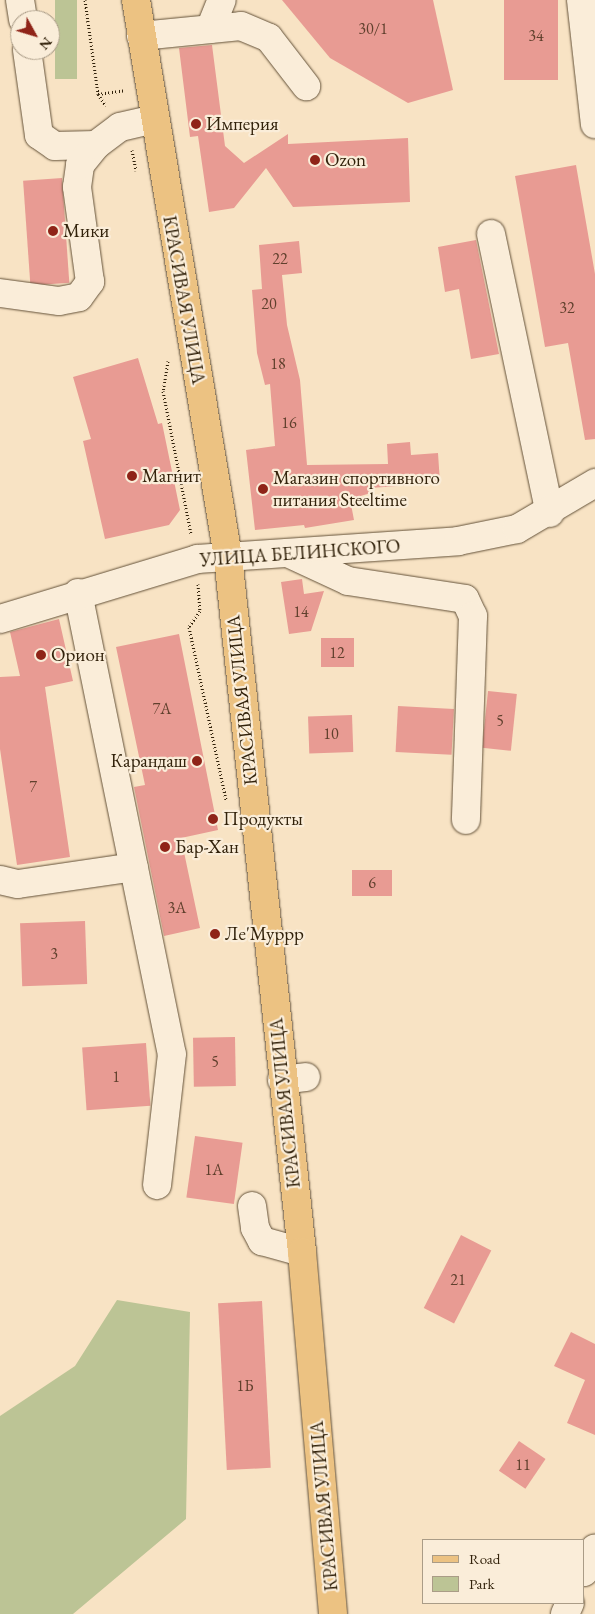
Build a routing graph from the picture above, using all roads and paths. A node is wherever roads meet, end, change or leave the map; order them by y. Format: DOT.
graph roads {
  1 [pos="85,0"];
  2 [pos="136,0"];
  3 [pos="222,0"];
  4 [pos="581,0"];
  5 [pos="210,29"];
  6 [pos="141,36"];
  7 [pos="28,60"];
  8 [pos="306,86"];
  9 [pos="154,119"];
  10 [pos="595,124"];
  11 [pos="120,127"];
  12 [pos="96,144"];
  13 [pos="138,181"];
  14 [pos="491,234"];
  15 [pos="0,293"];
  16 [pos="169,356"];
  17 [pos="595,483"];
  18 [pos="550,513"];
  19 [pos="284,552"];
  20 [pos="228,557"];
  21 [pos="197,559"];
  22 [pos="78,592"];
  23 [pos="0,619"];
  24 [pos="226,808"];
  25 [pos="466,820"];
  26 [pos="134,868"];
  27 [pos="0,880"];
  28 [pos="157,1185"];
  29 [pos="252,1206"];
  30 [pos="302,1252"];
  31 [pos="595,1548"];
  32 [pos="585,1570"];
  33 [pos="333,1614"];
  1 -- 11 [label="path"];
  2 -- 6 [label="main road, КРАСИВАЯ УЛИЦА"];
  3 -- 5 [label="street"];
  4 -- 10 [label="street"];
  5 -- 6 [label="street"];
  5 -- 8 [label="street"];
  6 -- 9 [label="main road, КРАСИВАЯ УЛИЦА"];
  7 -- 12 [label="street"];
  9 -- 11 [label="street"];
  9 -- 20 [label="main road, КРАСИВАЯ УЛИЦА"];
  11 -- 12 [label="street"];
  11 -- 13 [label="path"];
  12 -- 15 [label="street"];
  14 -- 18 [label="street"];
  16 -- 21 [label="path"];
  17 -- 18 [label="street, УЛИЦА БЕЛИНСКОГО"];
  18 -- 19 [label="street, УЛИЦА БЕЛИНСКОГО"];
  19 -- 20 [label="street, УЛИЦА БЕЛИНСКОГО"];
  19 -- 25 [label="street"];
  20 -- 21 [label="street, УЛИЦА БЕЛИНСКОГО"];
  20 -- 30 [label="main road, КРАСИВАЯ УЛИЦА"];
  21 -- 22 [label="street, УЛИЦА БЕЛИНСКОГО"];
  21 -- 24 [label="path"];
  22 -- 23 [label="street, УЛИЦА БЕЛИНСКОГО"];
  22 -- 26 [label="street"];
  26 -- 27 [label="street"];
  26 -- 28 [label="street"];
  29 -- 30 [label="street"];
  30 -- 33 [label="main road, КРАСИВАЯ УЛИЦА"];
  31 -- 32 [label="street"];
}
